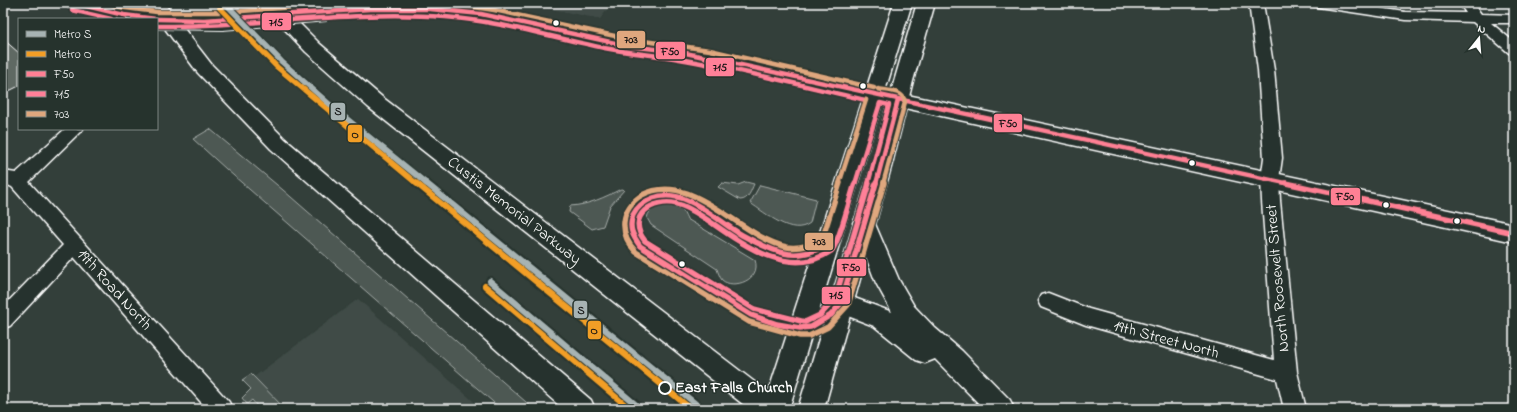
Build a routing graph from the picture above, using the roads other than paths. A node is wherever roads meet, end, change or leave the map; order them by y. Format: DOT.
graph roads {
  1 [pos="74,3"];
  2 [pos="155,3"];
  3 [pos="269,3"];
  4 [pos="489,3"];
  5 [pos="903,3"];
  6 [pos="926,3"];
  7 [pos="1256,3"];
  8 [pos="1318,3"];
  9 [pos="1466,3"];
  10 [pos="145,18"];
  11 [pos="1477,18"];
  12 [pos="158,19"];
  13 [pos="1514,19"];
  14 [pos="1514,50"];
  15 [pos="681,52"];
  16 [pos="875,95"];
  17 [pos="898,100"];
  18 [pos="74,130"];
  19 [pos="1270,179"];
  20 [pos="10,180"];
  21 [pos="864,223"];
  22 [pos="1514,232"];
  23 [pos="74,245"];
  24 [pos="813,292"];
  25 [pos="1048,301"];
  26 [pos="841,302"];
  27 [pos="3,320"];
  28 [pos="1286,372"];
  29 [pos="221,409"];
  30 [pos="582,409"];
  31 [pos="769,409"];
  32 [pos="776,409"];
  33 [pos="811,409"];
  34 [pos="1000,409"];
  35 [pos="1295,409"];
  1 -- 10 [label="main road"];
  2 -- 30 [label="main road"];
  3 -- 31 [label="main road, Custis Memorial Parkway"];
  4 -- 15 [label="main road"];
  5 -- 16 [label="main road"];
  6 -- 17 [label="main road"];
  7 -- 19 [label="street, North Roosevelt Street"];
  8 -- 11 [label="street"];
  9 -- 11 [label="street"];
  11 -- 13 [label="street"];
  11 -- 14 [label="street"];
  12 -- 15 [label="main road, bridge"];
  15 -- 16 [label="main road"];
  16 -- 17 [label="main road"];
  16 -- 24 [label="main road"];
  17 -- 19 [label="main road"];
  17 -- 21 [label="main road"];
  18 -- 20 [label="street"];
  19 -- 22 [label="main road"];
  19 -- 28 [label="street, North Roosevelt Street"];
  20 -- 23 [label="street, 19th Road North"];
  21 -- 26 [label="main road"];
  21 -- 34 [label="main road"];
  23 -- 27 [label="street"];
  23 -- 29 [label="street, 19th Road North"];
  24 -- 26 [label="main road"];
  24 -- 32 [label="main road"];
  25 -- 28 [label="street, 19th Street North"];
  26 -- 33 [label="main road"];
  26 -- 34 [label="main road"];
  28 -- 35 [label="street, North Roosevelt Street"];
}
